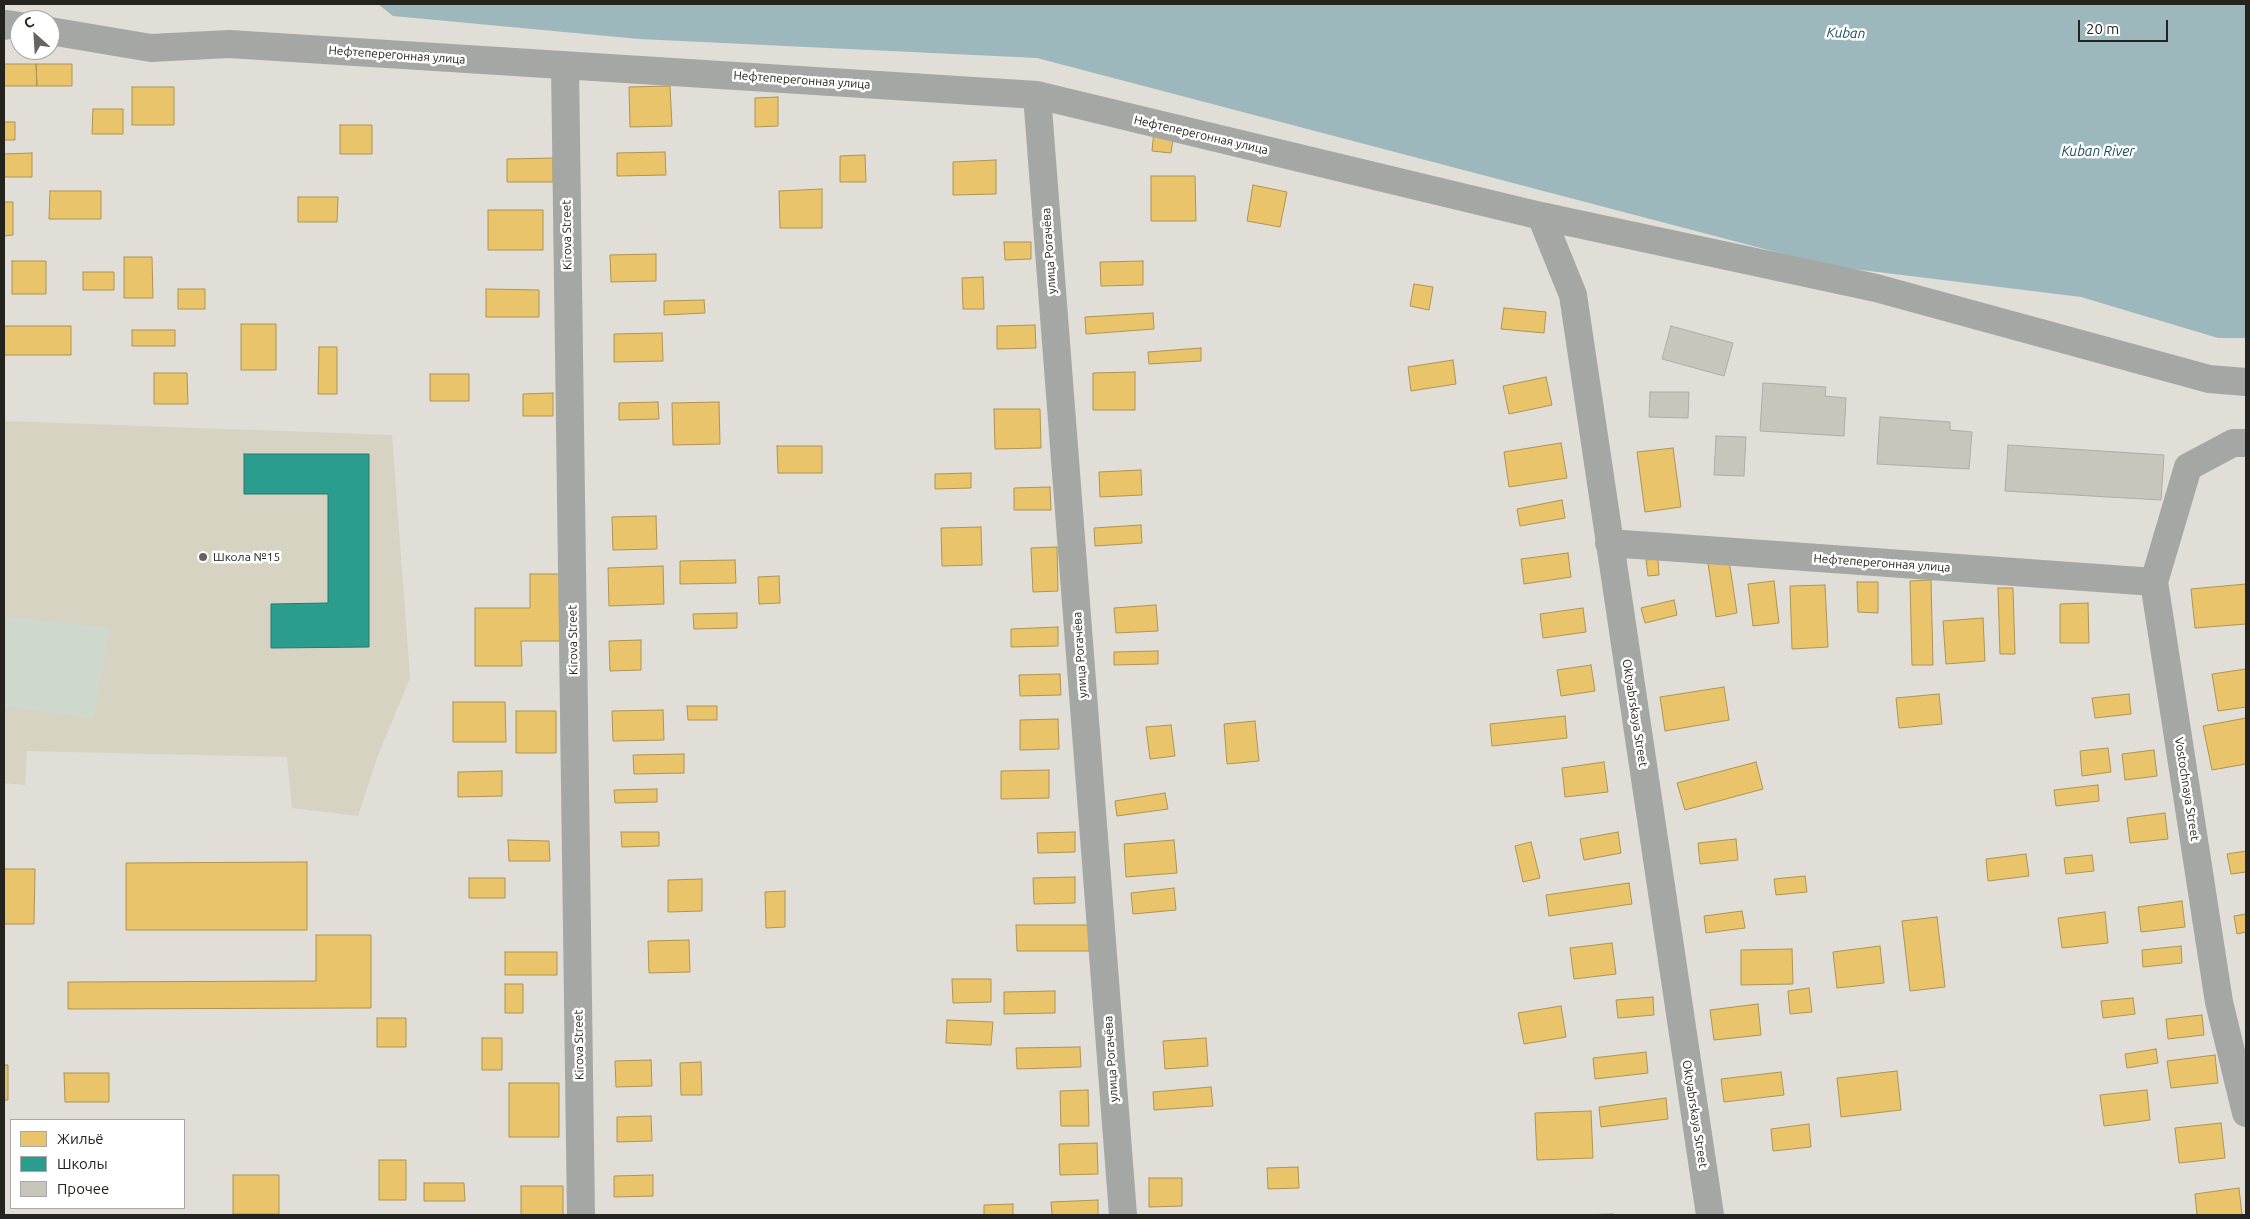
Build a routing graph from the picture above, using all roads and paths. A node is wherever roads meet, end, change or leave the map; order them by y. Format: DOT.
graph roads {
  1 [pos="60,33"];
  2 [pos="565,66"];
  3 [pos="1036,95"];
  4 [pos="1541,216"];
  5 [pos="2246,382"];
  6 [pos="2246,443"];
  7 [pos="1609,543"];
  8 [pos="2154,582"];
  9 [pos="2246,1113"];
  10 [pos="581,1215"];
  11 [pos="1123,1215"];
  12 [pos="1710,1215"];
  1 -- 2 [label="street, Нефтеперегонная улица"];
  2 -- 3 [label="street, Нефтеперегонная улица"];
  2 -- 10 [label="street, Kirova Street"];
  3 -- 4 [label="street, Нефтеперегонная улица"];
  3 -- 11 [label="street, улица Рогачёва"];
  4 -- 5 [label="street, Нефтеперегонная улица"];
  4 -- 7 [label="street, Oktyabrskaya Street"];
  6 -- 8 [label="street, Vostochnaya Street"];
  7 -- 8 [label="street, Нефтеперегонная улица"];
  7 -- 12 [label="street, Oktyabrskaya Street"];
  8 -- 9 [label="street, Vostochnaya Street"];
}
